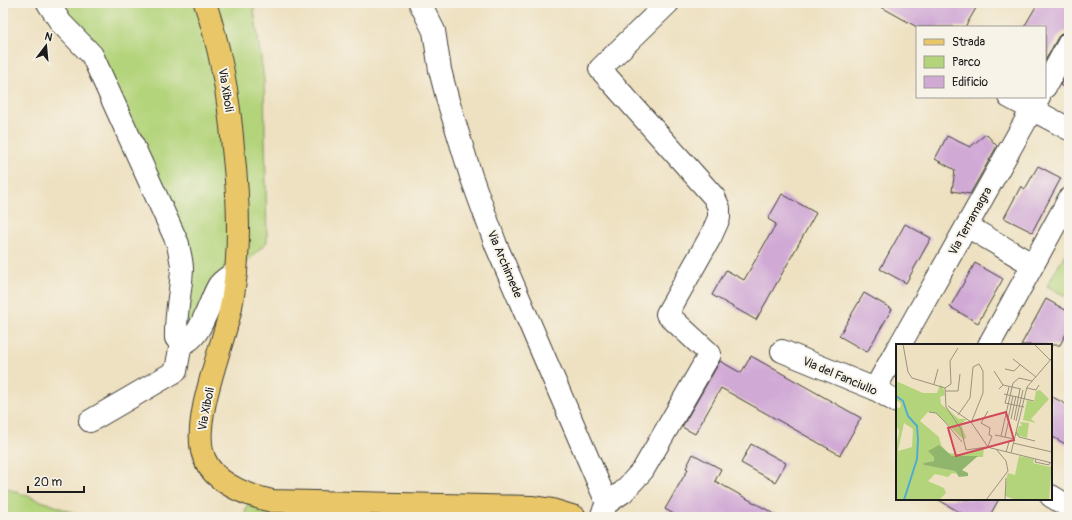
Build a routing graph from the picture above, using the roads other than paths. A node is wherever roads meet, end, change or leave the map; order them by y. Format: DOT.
graph roads {
  1 [pos="48,3"];
  2 [pos="205,3"];
  3 [pos="668,3"];
  4 [pos="429,8"];
  5 [pos="1069,43"];
  6 [pos="1046,85"];
  7 [pos="1014,98"];
  8 [pos="1036,103"];
  9 [pos="1069,129"];
  10 [pos="1069,199"];
  11 [pos="967,226"];
  12 [pos="1033,265"];
  13 [pos="236,272"];
  14 [pos="181,343"];
  15 [pos="901,344"];
  16 [pos="990,344"];
  17 [pos="782,351"];
  18 [pos="896,352"];
  19 [pos="874,389"];
  20 [pos="896,401"];
  21 [pos="90,421"];
  22 [pos="1052,497"];
  23 [pos="1069,507"];
  24 [pos="604,510"];
  25 [pos="575,517"];
  1 -- 14 [label="street"];
  2 -- 13 [label="main road, Via Xiboli"];
  3 -- 24 [label="street"];
  4 -- 24 [label="street, Via Archimede"];
  5 -- 6 [label="street"];
  7 -- 8 [label="street"];
  8 -- 9 [label="street"];
  8 -- 11 [label="street, Via Terramagra"];
  10 -- 12 [label="street"];
  11 -- 12 [label="street"];
  11 -- 15 [label="street, Via Terramagra"];
  12 -- 16 [label="street"];
  13 -- 14 [label="street"];
  13 -- 25 [label="main road, Via Xiboli"];
  14 -- 21 [label="street"];
  17 -- 19 [label="street, Via del Fanciullo"];
  18 -- 19 [label="street"];
  19 -- 20 [label="street, Via del Fanciullo"];
  22 -- 23 [label="street"];
}
